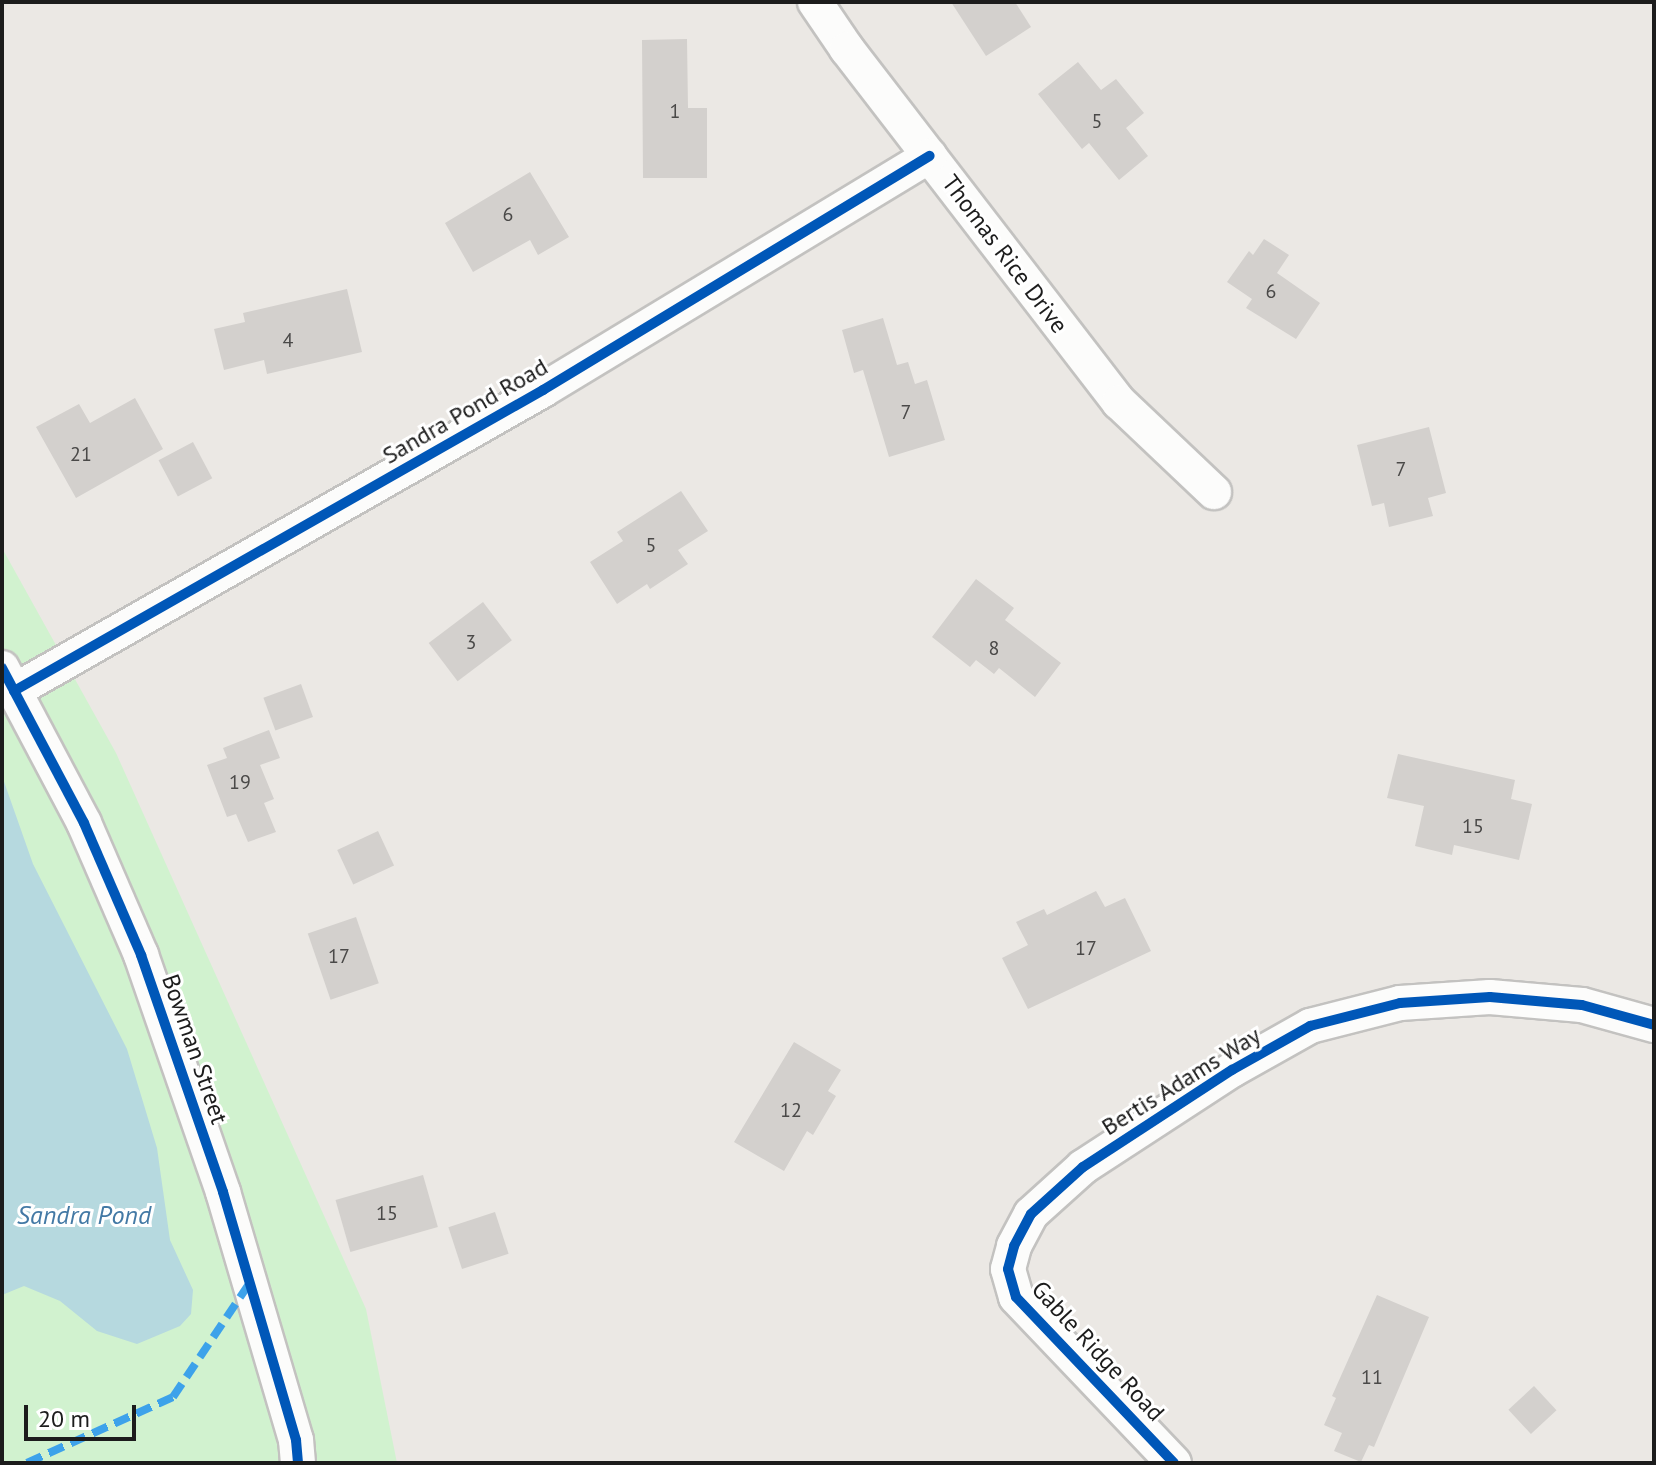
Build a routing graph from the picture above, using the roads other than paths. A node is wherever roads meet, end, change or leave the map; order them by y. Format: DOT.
graph roads {
  1 [pos="815,2"];
  2 [pos="930,156"];
  3 [pos="1214,492"];
  4 [pos="8,680"];
  5 [pos="1654,1025"];
  6 [pos="1011,1259"];
  7 [pos="298,1463"];
  8 [pos="1174,1463"];
  1 -- 2 [label="street, Thomas Rice Drive"];
  2 -- 3 [label="street, Thomas Rice Drive"];
  2 -- 4 [label="street, Sandra Pond Road"];
  4 -- 7 [label="street, Bowman Street"];
  5 -- 6 [label="street, Bertis Adams Way"];
  6 -- 8 [label="street, Gable Ridge Road"];
}
